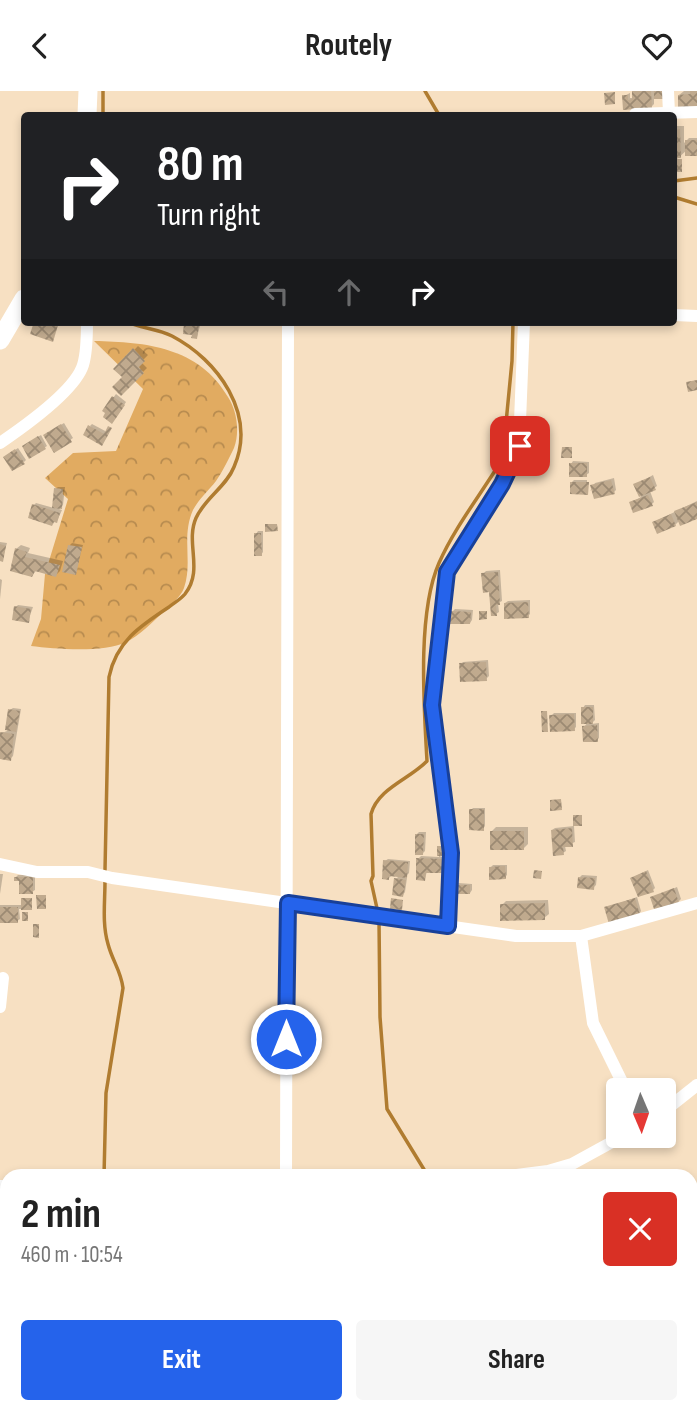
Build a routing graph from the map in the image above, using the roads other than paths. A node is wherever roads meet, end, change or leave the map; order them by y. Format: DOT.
graph roads {
  1 [pos="88,91"];
  2 [pos="668,91"];
  3 [pos="87,112"];
  4 [pos="669,112"];
  5 [pos="697,112"];
  6 [pos="677,113"];
  7 [pos="21,304"];
  8 [pos="677,315"];
  9 [pos="697,316"];
  10 [pos="87,326"];
  11 [pos="288,326"];
  12 [pos="524,326"];
  13 [pos="0,340"];
  14 [pos="0,443"];
  15 [pos="0,864"];
  16 [pos="288,903"];
  17 [pos="697,903"];
  18 [pos="448,926"];
  19 [pos="581,936"];
  20 [pos="3,978"];
  21 [pos="0,1007"];
  22 [pos="620,1078"];
  23 [pos="697,1085"];
  24 [pos="676,1102"];
  25 [pos="606,1145"];
  26 [pos="286,1169"];
  27 [pos="555,1169"];
  1 -- 3 [label="main road"];
  2 -- 4 [label="street"];
  5 -- 6 [label="street"];
  7 -- 13 [label="main road"];
  8 -- 9 [label="street"];
  10 -- 14 [label="street"];
  11 -- 16 [label="street"];
  12 -- 18 [label="street"];
  15 -- 16 [label="street"];
  16 -- 18 [label="street"];
  16 -- 26 [label="street"];
  17 -- 19 [label="street"];
  18 -- 19 [label="street"];
  19 -- 22 [label="street"];
  20 -- 21 [label="street"];
  23 -- 24 [label="street"];
  25 -- 27 [label="street"];
}
